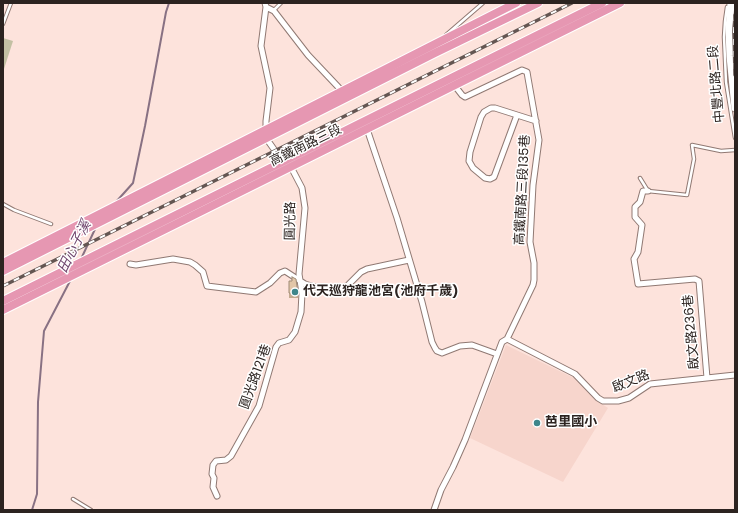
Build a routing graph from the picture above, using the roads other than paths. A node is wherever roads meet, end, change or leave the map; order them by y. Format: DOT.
graph roads {
  1 [pos="12,3"];
  2 [pos="281,3"];
  3 [pos="482,3"];
  4 [pos="516,3"];
  5 [pos="538,3"];
  6 [pos="602,3"];
  7 [pos="620,3"];
  8 [pos="728,3"];
  9 [pos="731,3"];
  10 [pos="266,5"];
  11 [pos="274,11"];
  12 [pos="3,24"];
  13 [pos="441,41"];
  14 [pos="435,53"];
  15 [pos="395,65"];
  16 [pos="455,86"];
  17 [pos="342,91"];
  18 [pos="423,93"];
  19 [pos="735,108"];
  20 [pos="517,116"];
  21 [pos="536,121"];
  22 [pos="367,129"];
  23 [pos="266,134"];
  24 [pos="735,138"];
  25 [pos="735,150"];
  26 [pos="284,162"];
  27 [pos="291,167"];
  28 [pos="640,178"];
  29 [pos="164,185"];
  30 [pos="648,191"];
  31 [pos="3,204"];
  32 [pos="51,224"];
  33 [pos="145,235"];
  34 [pos="35,254"];
  35 [pos="409,260"];
  36 [pos="3,263"];
  37 [pos="130,264"];
  38 [pos="3,266"];
  39 [pos="3,271"];
  40 [pos="300,280"];
  41 [pos="3,301"];
  42 [pos="3,310"];
  43 [pos="507,339"];
  44 [pos="497,354"];
  45 [pos="735,375"];
  46 [pos="707,378"];
  47 [pos="217,496"];
  48 [pos="73,499"];
  49 [pos="91,510"];
  50 [pos="434,510"];
  1 -- 12 [label="lane"];
  2 -- 11 [label="lane"];
  3 -- 13 [label="lane"];
  4 -- 13 [label="main road, 高鐵南路三段"];
  5 -- 14 [label="main road, 高鐵南路三段"];
  6 -- 18 [label="main road, 高鐵南路三段"];
  7 -- 16 [label="main road, 高鐵南路三段"];
  8 -- 24 [label="lane, 中豐北路二段"];
  9 -- 19 [label="main road, 中豐北路二段"];
  10 -- 11 [label="street"];
  10 -- 23 [label="street"];
  11 -- 17 [label="street"];
  13 -- 15 [label="main road, 高鐵南路三段"];
  14 -- 15 [label="main road"];
  14 -- 23 [label="main road, 高鐵南路三段"];
  15 -- 17 [label="main road, 高鐵南路三段"];
  16 -- 18 [label="main road"];
  16 -- 21 [label="street, 高鐵南路三段135巷"];
  16 -- 22 [label="main road, 高鐵南路三段"];
  17 -- 23 [label="main road, 高鐵南路三段"];
  18 -- 26 [label="main road, 高鐵南路三段"];
  20 -- 20 [label="street"];
  20 -- 21 [label="street"];
  21 -- 43 [label="street, 高鐵南路三段135巷"];
  22 -- 27 [label="main road, 高鐵南路三段"];
  22 -- 35 [label="street"];
  23 -- 26 [label="street, 圓光路"];
  23 -- 29 [label="main road, 高鐵南路三段"];
  25 -- 30 [label="lane"];
  26 -- 27 [label="street, 圓光路"];
  26 -- 33 [label="main road, 高鐵南路三段"];
  27 -- 33 [label="main road, 高鐵南路三段"];
  27 -- 40 [label="street, 圓光路"];
  28 -- 30 [label="lane"];
  29 -- 34 [label="main road, 高鐵南路三段"];
  29 -- 36 [label="main road, 高鐵南路三段"];
  30 -- 46 [label="street, 啟文路236巷"];
  31 -- 32 [label="lane"];
  33 -- 41 [label="main road, 高鐵南路三段"];
  33 -- 42 [label="main road, 高鐵南路三段"];
  34 -- 38 [label="main road"];
  34 -- 39 [label="main road, 高鐵南路三段"];
  35 -- 40 [label="street"];
  35 -- 44 [label="street"];
  37 -- 40 [label="street"];
  40 -- 47 [label="street, 圓光路121巷"];
  43 -- 44 [label="street, 高鐵南路三段135巷"];
  43 -- 46 [label="street, 啟文路"];
  44 -- 50 [label="street, 高鐵南路三段135巷"];
  45 -- 46 [label="street, 啟文路"];
  48 -- 49 [label="lane"];
}
